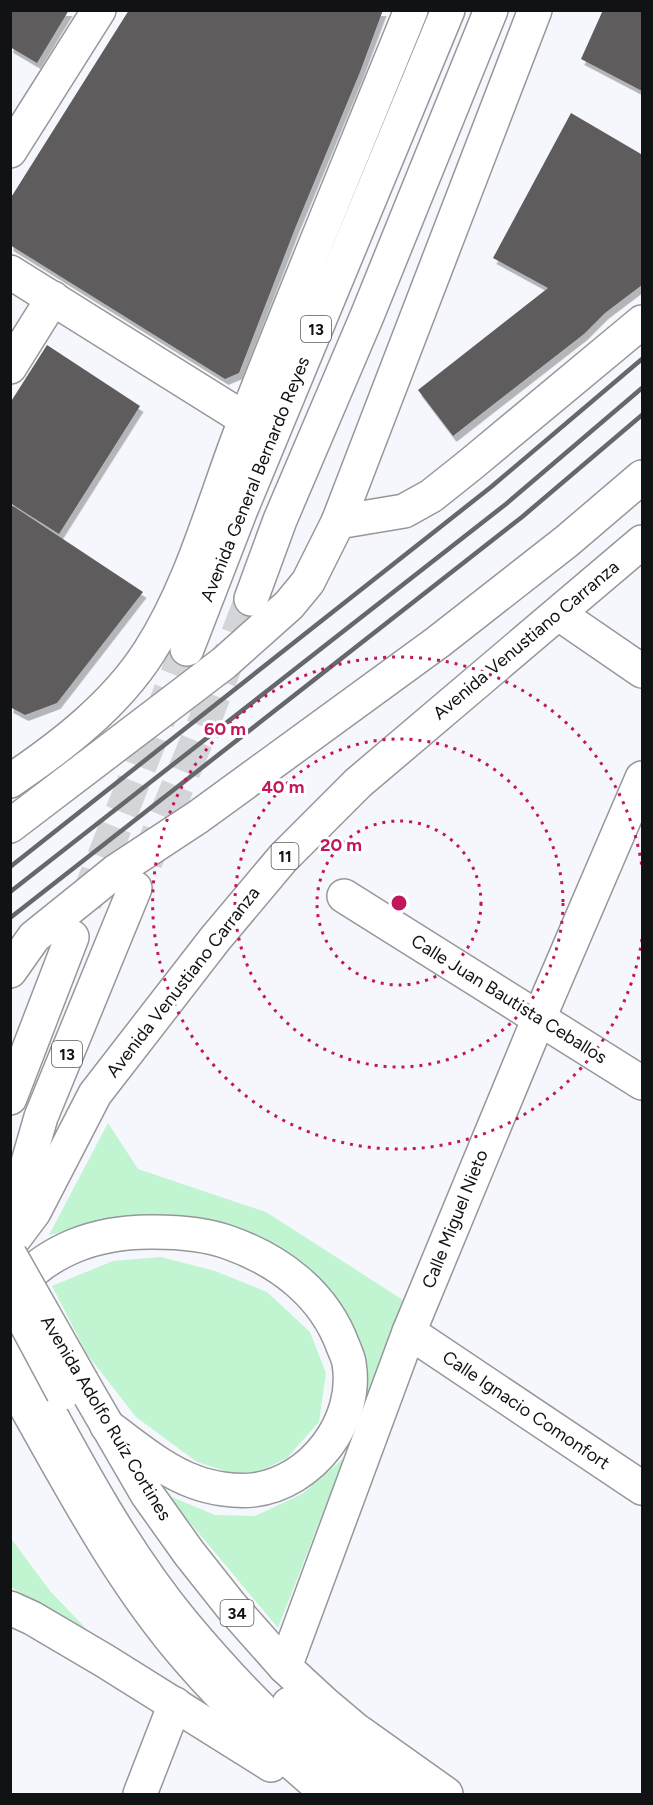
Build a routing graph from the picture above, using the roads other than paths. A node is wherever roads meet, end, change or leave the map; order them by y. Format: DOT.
graph roads {
  1 [pos="99,10"];
  2 [pos="411,10"];
  3 [pos="448,10"];
  4 [pos="491,10"];
  5 [pos="535,10"];
  6 [pos="10,151"];
  7 [pos="10,272"];
  8 [pos="53,298"];
  9 [pos="642,322"];
  10 [pos="10,367"];
  11 [pos="245,420"];
  12 [pos="642,477"];
  13 [pos="338,522"];
  14 [pos="642,542"];
  15 [pos="250,599"];
  16 [pos="559,614"];
  17 [pos="187,649"];
  18 [pos="642,671"];
  19 [pos="642,778"];
  20 [pos="10,781"];
  21 [pos="10,826"];
  22 [pos="135,888"];
  23 [pos="344,896"];
  24 [pos="72,937"];
  25 [pos="10,971"];
  26 [pos="539,1018"];
  27 [pos="642,1083"];
  28 [pos="10,1098"];
  29 [pos="10,1225"];
  30 [pos="10,1244"];
  31 [pos="10,1255"];
  32 [pos="10,1295"];
  33 [pos="409,1332"];
  34 [pos="10,1340"];
  35 [pos="45,1392"];
  36 [pos="107,1426"];
  37 [pos="642,1488"];
  38 [pos="10,1608"];
  39 [pos="285,1667"];
  40 [pos="175,1704"];
  41 [pos="140,1794"];
  42 [pos="320,1794"];
  43 [pos="328,1794"];
  44 [pos="365,1794"];
  45 [pos="406,1794"];
  46 [pos="446,1794"];
  1 -- 6 [label="main road"];
  2 -- 11 [label="main road"];
  3 -- 17 [label="main road, Avenida General Bernardo Reyes / 13"];
  4 -- 15 [label="main road, 13"];
  5 -- 13 [label="main road"];
  7 -- 8 [label="main road"];
  8 -- 10 [label="main road"];
  8 -- 11 [label="main road"];
  9 -- 13 [label="main road"];
  11 -- 20 [label="main road"];
  12 -- 25 [label="main road"];
  13 -- 21 [label="main road"];
  14 -- 16 [label="main road, Avenida Venustiano Carranza / 11"];
  16 -- 18 [label="main road"];
  16 -- 30 [label="main road, Avenida Venustiano Carranza / 11"];
  19 -- 26 [label="main road, Calle Miguel Nieto"];
  22 -- 29 [label="main road, 13"];
  23 -- 26 [label="main road, Calle Juan Bautista Ceballos"];
  24 -- 28 [label="main road, 13"];
  26 -- 27 [label="main road, Calle Juan Bautista Ceballos"];
  26 -- 33 [label="main road, Calle Miguel Nieto"];
  31 -- 35 [label="main road, Avenida Adolfo Ruíz Cortines / 34, bridge"];
  32 -- 35 [label="main road, bridge"];
  32 -- 36 [label="main road"];
  33 -- 37 [label="main road, Calle Ignacio Comonfort"];
  33 -- 39 [label="main road, Calle Miguel Nieto"];
  34 -- 35 [label="main road"];
  35 -- 36 [label="main road, Avenida Adolfo Ruíz Cortines / 34"];
  35 -- 43 [label="main road, Avenida Adolfo Ruíz Cortines / 34"];
  35 -- 44 [label="main road"];
  35 -- 45 [label="main road"];
  36 -- 39 [label="main road, Avenida Adolfo Ruíz Cortines / 34"];
  38 -- 40 [label="main road"];
  39 -- 46 [label="main road, Avenida Adolfo Ruíz Cortines / 34"];
  40 -- 41 [label="main road"];
  40 -- 42 [label="main road"];
}
